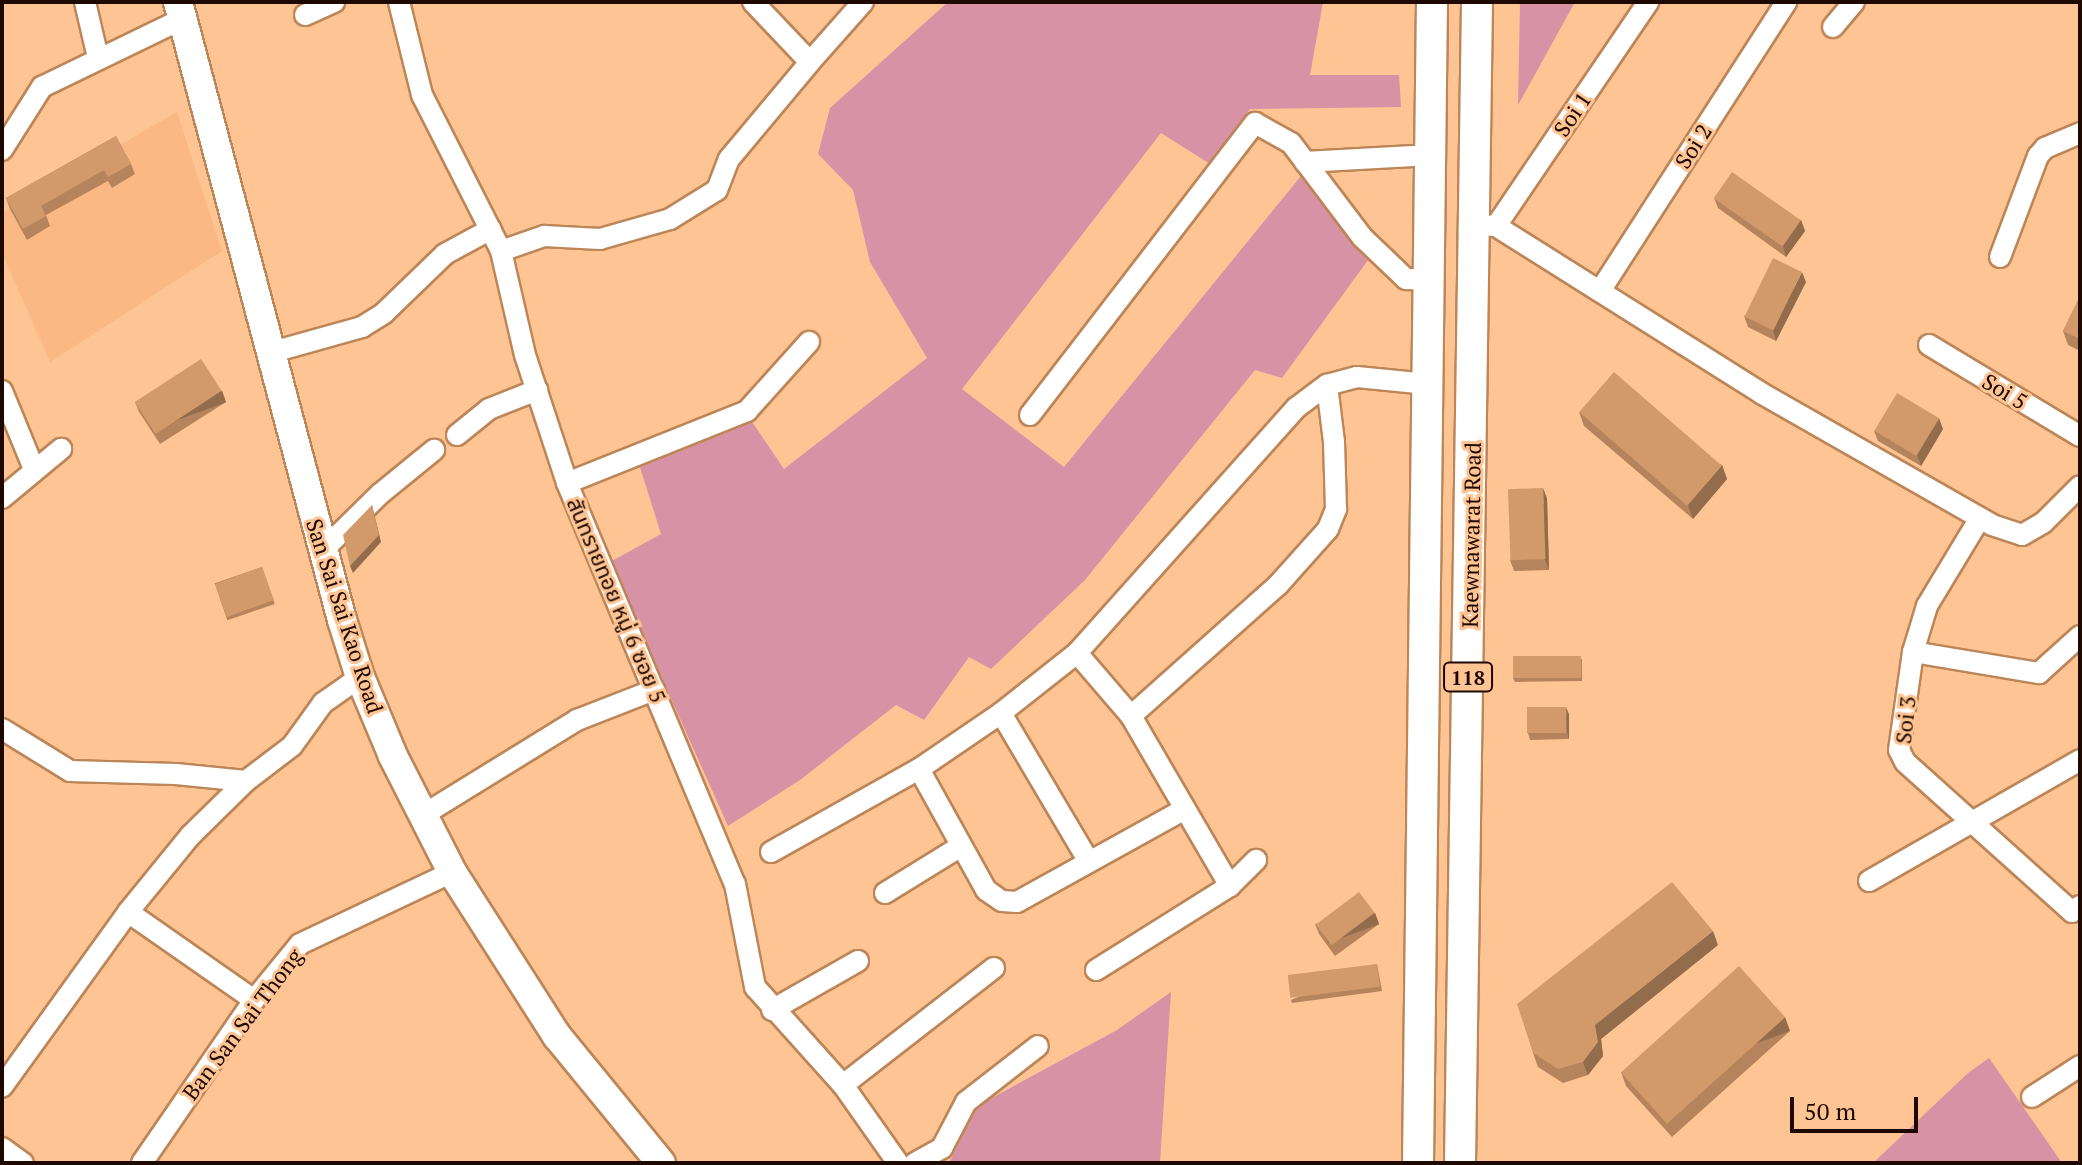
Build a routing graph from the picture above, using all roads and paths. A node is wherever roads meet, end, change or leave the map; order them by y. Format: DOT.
graph roads {
  1 [pos="85,2"];
  2 [pos="334,2"];
  3 [pos="399,2"];
  4 [pos="753,2"];
  5 [pos="863,2"];
  6 [pos="1432,2"];
  7 [pos="1477,2"];
  8 [pos="1648,2"];
  9 [pos="1786,2"];
  10 [pos="1854,2"];
  11 [pos="180,11"];
  12 [pos="305,15"];
  13 [pos="1833,27"];
  14 [pos="98,58"];
  15 [pos="810,62"];
  16 [pos="2080,133"];
  17 [pos="2,150"];
  18 [pos="1431,155"];
  19 [pos="1305,162"];
  20 [pos="1486,225"];
  21 [pos="491,229"];
  22 [pos="501,251"];
  23 [pos="2000,257"];
  24 [pos="1430,280"];
  25 [pos="1600,291"];
  26 [pos="809,342"];
  27 [pos="1929,345"];
  28 [pos="269,353"];
  29 [pos="1428,384"];
  30 [pos="1327,385"];
  31 [pos="537,390"];
  32 [pos="2,391"];
  33 [pos="1030,415"];
  34 [pos="457,435"];
  35 [pos="2080,436"];
  36 [pos="61,449"];
  37 [pos="434,450"];
  38 [pos="34,469"];
  39 [pos="567,483"];
  40 [pos="2078,493"];
  41 [pos="2,498"];
  42 [pos="1980,518"];
  43 [pos="323,550"];
  44 [pos="2080,638"];
  45 [pos="1913,652"];
  46 [pos="1077,653"];
  47 [pos="360,677"];
  48 [pos="654,690"];
  49 [pos="1001,713"];
  50 [pos="1131,716"];
  51 [pos="4,737"];
  52 [pos="2080,760"];
  53 [pos="919,769"];
  54 [pos="246,781"];
  55 [pos="1185,809"];
  56 [pos="423,815"];
  57 [pos="1971,822"];
  58 [pos="961,846"];
  59 [pos="771,852"];
  60 [pos="1256,860"];
  61 [pos="1089,862"];
  62 [pos="452,872"];
  63 [pos="1869,881"];
  64 [pos="1230,886"];
  65 [pos="885,893"];
  66 [pos="2076,909"];
  67 [pos="128,912"];
  68 [pos="858,961"];
  69 [pos="994,968"];
  70 [pos="1096,970"];
  71 [pos="254,1000"];
  72 [pos="772,1010"];
  73 [pos="1038,1046"];
  74 [pos="2080,1066"];
  75 [pos="843,1085"];
  76 [pos="2,1087"];
  77 [pos="2032,1097"];
  78 [pos="2,1148"];
  79 [pos="23,1163"];
  80 [pos="142,1163"];
  81 [pos="661,1163"];
  82 [pos="898,1163"];
  83 [pos="915,1163"];
  84 [pos="1418,1163"];
  85 [pos="1460,1163"];
  1 -- 14 [label="street"];
  2 -- 12 [label="street"];
  3 -- 21 [label="street, สันทรายทอย หมู่ 6 ซอย 5"];
  4 -- 15 [label="street"];
  5 -- 15 [label="street"];
  6 -- 18 [label="main road, Kaewnawarat Road / 118"];
  7 -- 20 [label="main road, Kaewnawarat Road / 118"];
  8 -- 20 [label="street, Soi 1"];
  9 -- 25 [label="street, Soi 2"];
  10 -- 13 [label="street"];
  11 -- 14 [label="street"];
  11 -- 28 [label="main road, San Sai Sai Kao Road"];
  14 -- 17 [label="street"];
  15 -- 22 [label="street"];
  16 -- 23 [label="street"];
  18 -- 19 [label="street"];
  18 -- 24 [label="main road, Kaewnawarat Road / 118"];
  19 -- 24 [label="street"];
  19 -- 33 [label="street"];
  20 -- 25 [label="street"];
  20 -- 85 [label="main road, Kaewnawarat Road / 118"];
  21 -- 22 [label="street, สันทรายทอย หมู่ 6 ซอย 5"];
  21 -- 28 [label="street"];
  22 -- 31 [label="street, สันทรายทอย หมู่ 6 ซอย 5"];
  24 -- 29 [label="main road, Kaewnawarat Road / 118"];
  25 -- 42 [label="street"];
  26 -- 39 [label="street"];
  27 -- 35 [label="street, Soi 5"];
  28 -- 43 [label="main road, San Sai Sai Kao Road"];
  29 -- 30 [label="street"];
  29 -- 84 [label="main road, Kaewnawarat Road / 118"];
  30 -- 46 [label="street"];
  30 -- 50 [label="street"];
  31 -- 34 [label="street"];
  31 -- 39 [label="street, สันทรายทอย หมู่ 6 ซอย 5"];
  32 -- 38 [label="street"];
  36 -- 38 [label="street"];
  37 -- 43 [label="street"];
  38 -- 41 [label="street"];
  39 -- 48 [label="street, สันทรายทอย หมู่ 6 ซอย 5"];
  40 -- 42 [label="street"];
  42 -- 45 [label="street, Soi 3"];
  43 -- 47 [label="main road, San Sai Sai Kao Road"];
  44 -- 45 [label="street"];
  45 -- 57 [label="street, Soi 3"];
  46 -- 49 [label="street"];
  46 -- 50 [label="street"];
  47 -- 54 [label="street"];
  47 -- 56 [label="main road, San Sai Sai Kao Road"];
  48 -- 56 [label="street"];
  48 -- 72 [label="street, สันทรายทอย หมู่ 6 ซอย 5"];
  49 -- 53 [label="street"];
  49 -- 61 [label="street"];
  50 -- 55 [label="street"];
  51 -- 54 [label="street"];
  52 -- 57 [label="street"];
  53 -- 58 [label="street"];
  53 -- 59 [label="street"];
  54 -- 67 [label="street"];
  55 -- 61 [label="street"];
  55 -- 64 [label="street"];
  56 -- 62 [label="main road, San Sai Sai Kao Road"];
  57 -- 63 [label="street"];
  57 -- 66 [label="street, Soi 3"];
  58 -- 61 [label="street"];
  58 -- 65 [label="street"];
  60 -- 64 [label="street"];
  62 -- 71 [label="street, Ban San Sai Thong"];
  62 -- 81 [label="main road, San Sai Sai Kao Road"];
  64 -- 70 [label="street"];
  67 -- 71 [label="street"];
  67 -- 76 [label="street"];
  68 -- 72 [label="street"];
  69 -- 75 [label="street"];
  71 -- 80 [label="street, Ban San Sai Thong"];
  72 -- 75 [label="street, สันทรายทอย หมู่ 6 ซอย 5"];
  73 -- 83 [label="street"];
  74 -- 77 [label="street"];
  75 -- 82 [label="street, สันทรายทอย หมู่ 6 ซอย 5"];
  78 -- 79 [label="street"];
}
